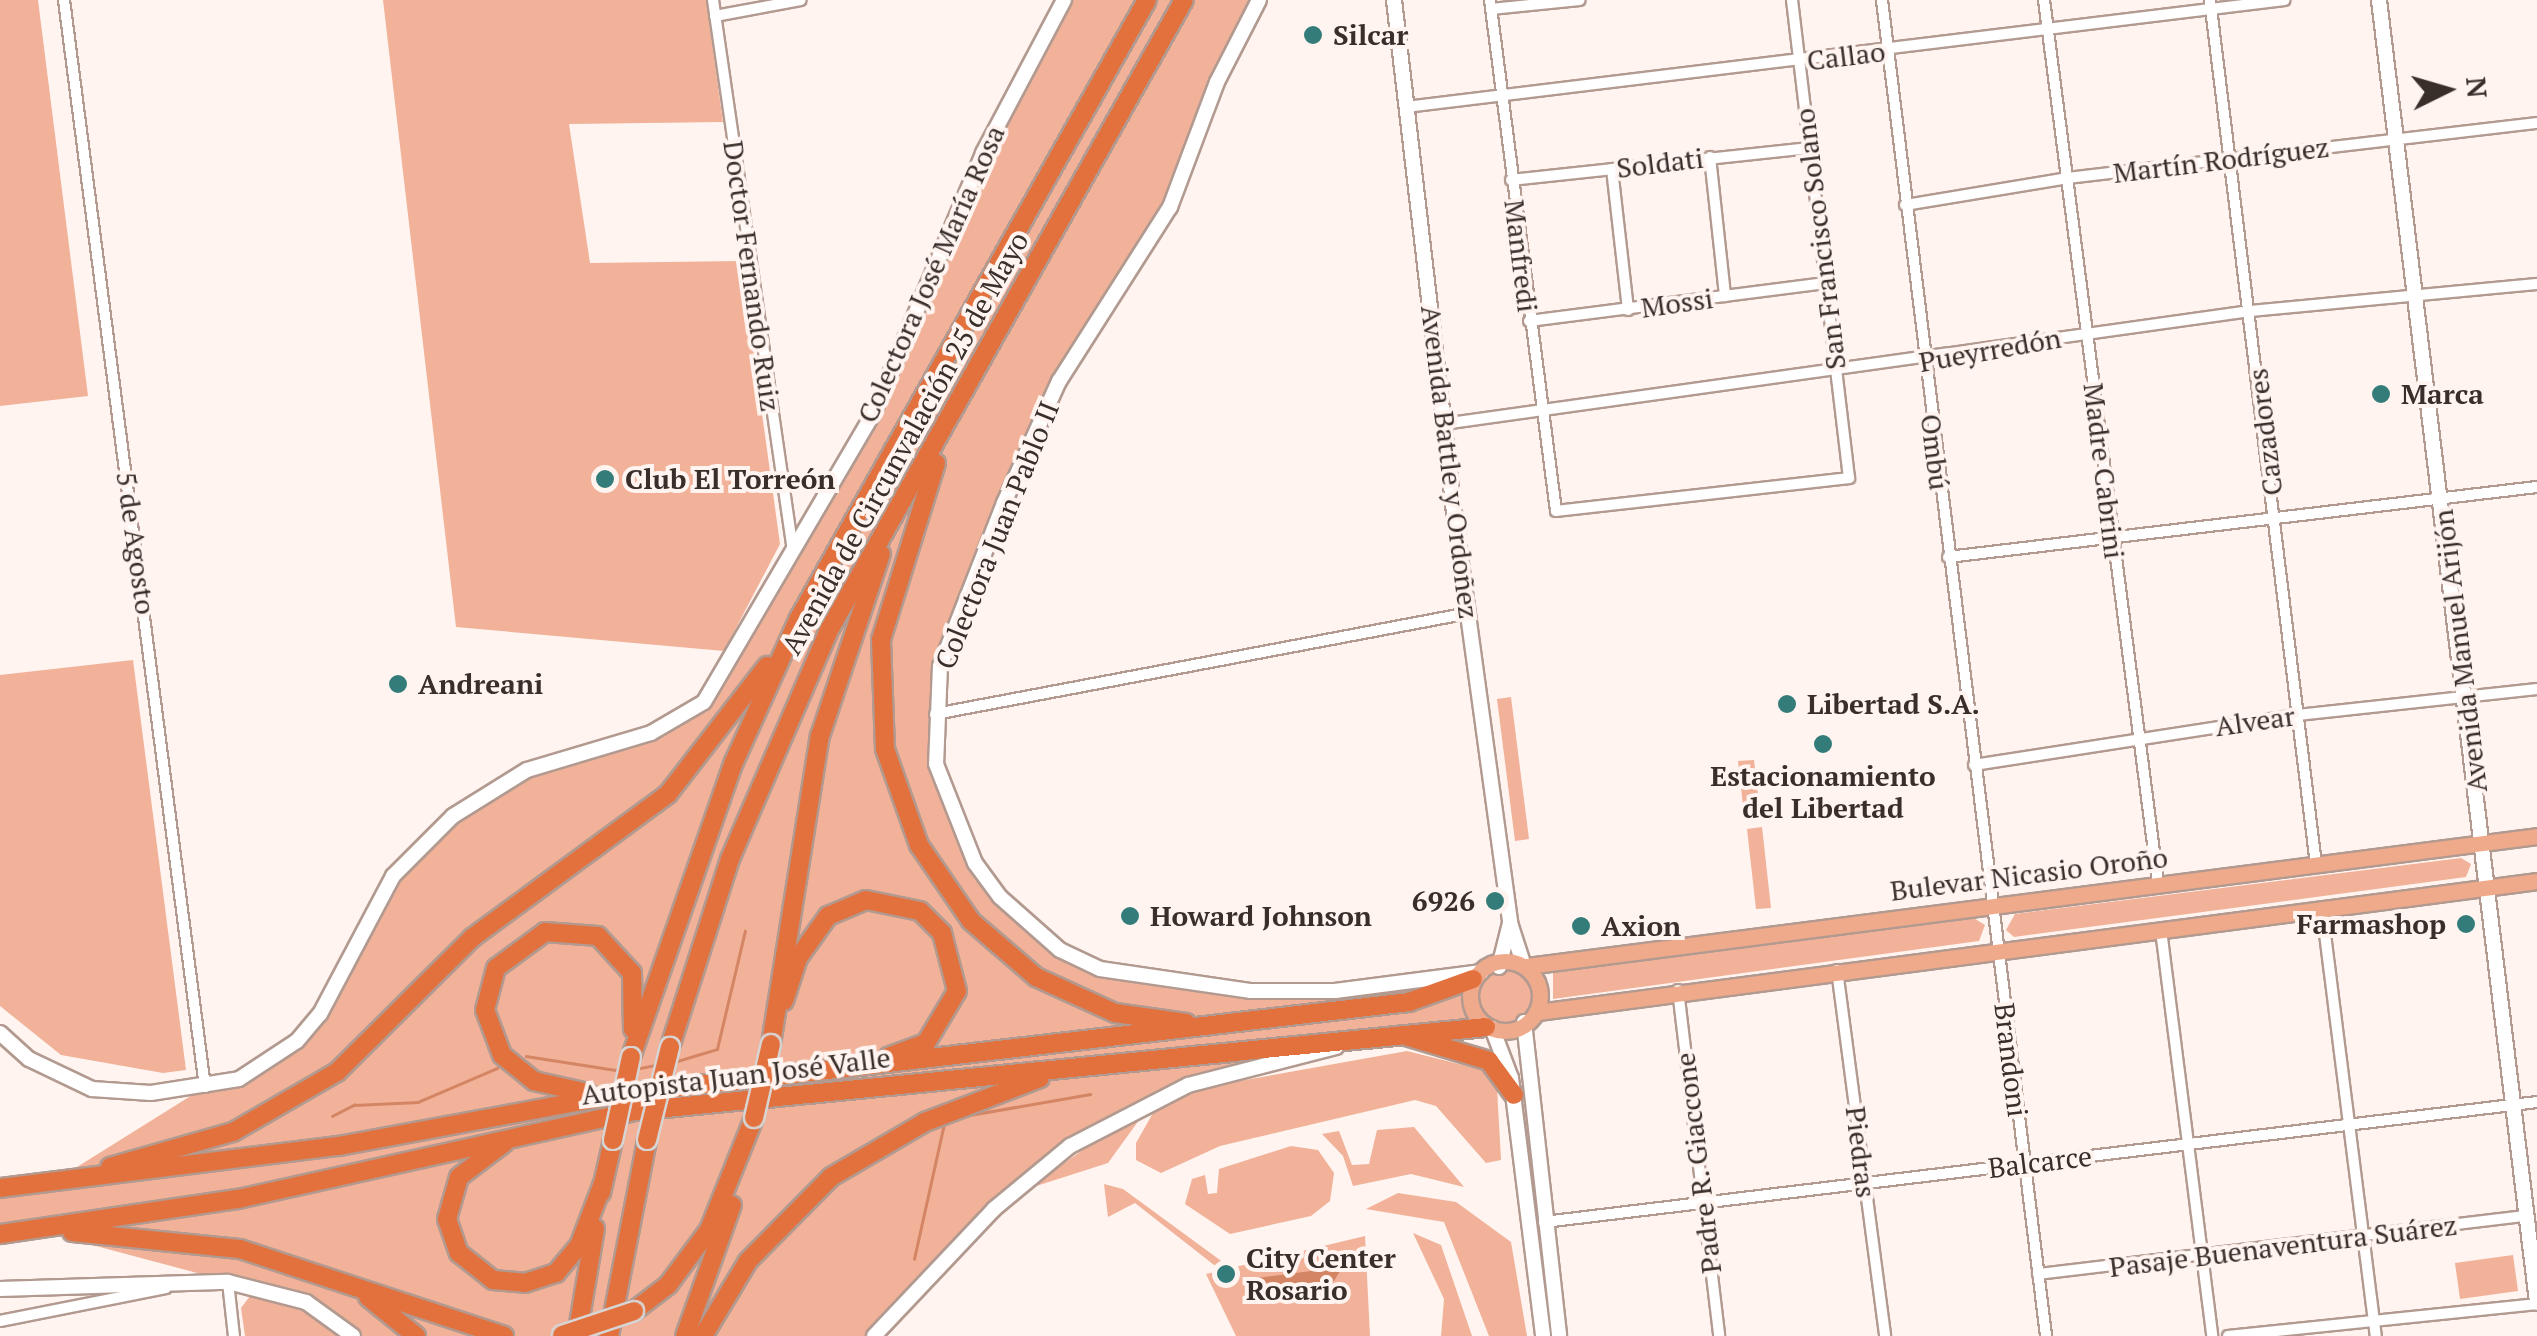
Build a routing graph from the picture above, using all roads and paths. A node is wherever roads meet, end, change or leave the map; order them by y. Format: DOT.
graph roads {
  1 [pos="64,0"];
  2 [pos="713,0"];
  3 [pos="801,0"];
  4 [pos="1064,0"];
  5 [pos="1147,0"];
  6 [pos="1184,0"];
  7 [pos="1259,0"];
  8 [pos="1394,0"];
  9 [pos="1580,0"];
  10 [pos="1792,0"];
  11 [pos="1882,0"];
  12 [pos="2044,0"];
  13 [pos="2285,0"];
  14 [pos="2380,0"];
  15 [pos="2210,4"];
  16 [pos="1491,5"];
  17 [pos="715,16"];
  18 [pos="2048,28"];
  19 [pos="1888,51"];
  20 [pos="1799,61"];
  21 [pos="1502,97"];
  22 [pos="1406,107"];
  23 [pos="2537,123"];
  24 [pos="2397,138"];
  25 [pos="1808,148"];
  26 [pos="1710,157"];
  27 [pos="2230,162"];
  28 [pos="1612,169"];
  29 [pos="2068,178"];
  30 [pos="1512,180"];
  31 [pos="1905,205"];
  32 [pos="1826,283"];
  33 [pos="2537,284"];
  34 [pos="2416,295"];
  35 [pos="1725,296"];
  36 [pos="1628,310"];
  37 [pos="2250,311"];
  38 [pos="1529,321"];
  39 [pos="2086,333"];
  40 [pos="1924,363"];
  41 [pos="1836,374"];
  42 [pos="1541,410"];
  43 [pos="1443,424"];
  44 [pos="948,428"];
  45 [pos="2537,488"];
  46 [pos="2440,494"];
  47 [pos="1556,511"];
  48 [pos="2275,513"];
  49 [pos="893,521"];
  50 [pos="2112,536"];
  51 [pos="793,552"];
  52 [pos="1948,557"];
  53 [pos="1470,613"];
  54 [pos="798,620"];
  55 [pos="2537,689"];
  56 [pos="2465,694"];
  57 [pos="2298,714"];
  58 [pos="933,715"];
  59 [pos="2138,738"];
  60 [pos="1974,765"];
  61 [pos="2537,836"];
  62 [pos="2484,844"];
  63 [pos="2316,864"];
  64 [pos="2537,881"];
  65 [pos="2158,882"];
  66 [pos="2488,887"];
  67 [pos="1992,903"];
  68 [pos="2322,910"];
  69 [pos="1510,923"];
  70 [pos="2160,930"];
  71 [pos="1998,949"];
  72 [pos="1525,966"];
  73 [pos="1498,968"];
  74 [pos="1837,969"];
  75 [pos="1478,976"];
  76 [pos="1678,990"];
  77 [pos="1531,1017"];
  78 [pos="1232,1026"];
  79 [pos="1489,1027"];
  80 [pos="0,1033"];
  81 [pos="1397,1033"];
  82 [pos="1373,1034"];
  83 [pos="771,1044"];
  84 [pos="632,1057"];
  85 [pos="1114,1062"];
  86 [pos="835,1072"];
  87 [pos="205,1086"];
  88 [pos="613,1095"];
  89 [pos="1514,1095"];
  90 [pos="2537,1102"];
  91 [pos="2514,1105"];
  92 [pos="754,1118"];
  93 [pos="2348,1122"];
  94 [pos="536,1130"];
  95 [pos="2188,1144"];
  96 [pos="2024,1164"];
  97 [pos="53,1182"];
  98 [pos="603,1182"];
  99 [pos="1865,1182"];
  100 [pos="0,1188"];
  101 [pos="1703,1203"];
  102 [pos="2527,1216"];
  103 [pos="1544,1222"];
  104 [pos="36,1230"];
  105 [pos="0,1234"];
  106 [pos="2364,1238"];
  107 [pos="2202,1257"];
  108 [pos="2038,1274"];
  109 [pos="228,1282"];
  110 [pos="352,1284"];
  111 [pos="174,1286"];
  112 [pos="0,1290"];
  113 [pos="2537,1303"];
  114 [pos="2374,1318"];
  115 [pos="0,1321"];
  116 [pos="234,1336"];
  117 [pos="353,1336"];
  118 [pos="416,1336"];
  119 [pos="504,1336"];
  120 [pos="559,1336"];
  121 [pos="577,1336"];
  122 [pos="608,1336"];
  123 [pos="685,1336"];
  124 [pos="704,1336"];
  125 [pos="874,1336"];
  126 [pos="1543,1336"];
  127 [pos="1558,1336"];
  128 [pos="1718,1336"];
  129 [pos="1886,1336"];
  130 [pos="2046,1336"];
  131 [pos="2212,1336"];
  132 [pos="2228,1336"];
  133 [pos="2376,1336"];
  1 -- 87 [label="street, 5 de Agosto"];
  2 -- 17 [label="street, Doctor Fernando Ruiz"];
  3 -- 17 [label="street"];
  4 -- 51 [label="main road, Colectora José María Rosa"];
  5 -- 54 [label="highway, Avenida de Circunvalación 25 de Mayo"];
  6 -- 44 [label="highway, Avenida de Circunvalación 25 de Mayo"];
  7 -- 58 [label="main road, Colectora Juan Pablo II"];
  8 -- 22 [label="main road, Avenida Battle y Ordoñez"];
  9 -- 16 [label="street"];
  10 -- 20 [label="street, San Francisco Solano"];
  11 -- 19 [label="street, Ombú"];
  12 -- 18 [label="street, Madre Cabrini"];
  13 -- 15 [label="street, Callao"];
  14 -- 24 [label="main road, Avenida Manuel Arijón"];
  15 -- 18 [label="street, Callao"];
  15 -- 27 [label="street, Cazadores"];
  16 -- 21 [label="street, Manfredi"];
  17 -- 51 [label="street, Doctor Fernando Ruiz"];
  18 -- 19 [label="street, Callao"];
  18 -- 29 [label="street, Madre Cabrini"];
  19 -- 20 [label="street, Callao"];
  19 -- 31 [label="street, Ombú"];
  20 -- 21 [label="street, Callao"];
  20 -- 25 [label="street, San Francisco Solano"];
  21 -- 22 [label="street, Callao"];
  21 -- 30 [label="street, Manfredi"];
  22 -- 43 [label="main road, Avenida Battle y Ordoñez"];
  23 -- 24 [label="street, Martín Rodríguez"];
  24 -- 27 [label="street, Martín Rodríguez"];
  24 -- 34 [label="main road, Avenida Manuel Arijón"];
  25 -- 26 [label="street, Soldati"];
  25 -- 32 [label="street, San Francisco Solano"];
  26 -- 28 [label="street, Soldati"];
  26 -- 35 [label="street"];
  27 -- 29 [label="street, Martín Rodríguez"];
  27 -- 37 [label="street, Cazadores"];
  28 -- 30 [label="street, Soldati"];
  28 -- 36 [label="street"];
  29 -- 31 [label="street, Martín Rodríguez"];
  29 -- 39 [label="street, Madre Cabrini"];
  30 -- 38 [label="street, Manfredi"];
  31 -- 40 [label="street, Ombú"];
  32 -- 35 [label="street, Mossi"];
  32 -- 41 [label="street, San Francisco Solano"];
  33 -- 34 [label="street, Pueyrredón"];
  34 -- 37 [label="street, Pueyrredón"];
  34 -- 46 [label="main road, Avenida Manuel Arijón"];
  35 -- 36 [label="street, Mossi"];
  36 -- 38 [label="street, Mossi"];
  37 -- 39 [label="street, Pueyrredón"];
  37 -- 48 [label="street, Cazadores"];
  38 -- 42 [label="street, Manfredi"];
  39 -- 40 [label="street, Pueyrredón"];
  39 -- 50 [label="street, Madre Cabrini"];
  40 -- 41 [label="street, Pueyrredón"];
  40 -- 52 [label="street, Ombú"];
  41 -- 42 [label="street, Pueyrredón"];
  41 -- 47 [label="street, San Francisco Solano"];
  42 -- 43 [label="street, Pueyrredón"];
  42 -- 47 [label="street, Manfredi"];
  43 -- 53 [label="main road, Avenida Battle y Ordoñez"];
  44 -- 49 [label="highway, Avenida de Circunvalación 25 de Mayo"];
  44 -- 78 [label="highway"];
  45 -- 46 [label="street"];
  46 -- 48 [label="street"];
  46 -- 56 [label="main road, Avenida Manuel Arijón"];
  48 -- 50 [label="street"];
  48 -- 57 [label="street, Cazadores"];
  49 -- 83 [label="highway"];
  49 -- 122 [label="highway, Avenida de Circunvalación 25 de Mayo, bridge"];
  50 -- 52 [label="street"];
  50 -- 59 [label="street, Madre Cabrini"];
  51 -- 87 [label="main road, Colectora José María Rosa"];
  52 -- 60 [label="street, Ombú"];
  53 -- 58 [label="street"];
  53 -- 69 [label="main road, Avenida Battle y Ordoñez"];
  54 -- 84 [label="highway, Avenida de Circunvalación 25 de Mayo"];
  54 -- 97 [label="highway"];
  55 -- 56 [label="street, Alvear"];
  56 -- 57 [label="street, Alvear"];
  56 -- 62 [label="main road, Avenida Manuel Arijón"];
  57 -- 59 [label="street, Alvear"];
  57 -- 63 [label="street, Cazadores"];
  58 -- 75 [label="main road, Colectora Juan Pablo II"];
  59 -- 60 [label="street, Alvear"];
  59 -- 65 [label="street, Madre Cabrini"];
  60 -- 67 [label="street, Ombú"];
  61 -- 62 [label="main road, Bulevar Nicasio Oroño"];
  62 -- 63 [label="main road, Bulevar Nicasio Oroño"];
  62 -- 66 [label="main road, Avenida Manuel Arijón"];
  63 -- 65 [label="main road, Bulevar Nicasio Oroño"];
  64 -- 66 [label="main road"];
  65 -- 67 [label="main road, Bulevar Nicasio Oroño"];
  66 -- 68 [label="main road"];
  66 -- 91 [label="main road, Avenida Manuel Arijón"];
  67 -- 71 [label="street, Brandoni"];
  67 -- 72 [label="main road, Bulevar Nicasio Oroño"];
  68 -- 70 [label="main road"];
  68 -- 93 [label="street"];
  69 -- 72 [label="main road, Avenida Battle y Ordoñez"];
  69 -- 73 [label="main road, Avenida Battle y Ordoñez"];
  70 -- 71 [label="main road"];
  70 -- 95 [label="street"];
  71 -- 74 [label="main road"];
  71 -- 96 [label="street, Brandoni"];
  72 -- 73 [label="main road"];
  72 -- 77 [label="main road"];
  73 -- 75 [label="main road"];
  74 -- 76 [label="main road"];
  74 -- 99 [label="street, Piedras"];
  75 -- 78 [label="highway, Autopista Juan José Valle"];
  75 -- 79 [label="main road"];
  76 -- 77 [label="main road"];
  76 -- 101 [label="street, Padre R. Giaccone"];
  77 -- 79 [label="main road"];
  77 -- 103 [label="main road"];
  78 -- 86 [label="highway, Autopista Juan José Valle"];
  79 -- 81 [label="highway, Autopista Juan José Valle"];
  79 -- 89 [label="main road"];
  80 -- 87 [label="main road, Colectora José María Rosa"];
  81 -- 82 [label="highway, Autopista Juan José Valle"];
  81 -- 89 [label="highway"];
  82 -- 85 [label="highway, Autopista Juan José Valle"];
  82 -- 125 [label="main road"];
  83 -- 86 [label="highway"];
  83 -- 92 [label="highway, bridge"];
  84 -- 88 [label="highway"];
  84 -- 98 [label="highway, Avenida de Circunvalación 25 de Mayo, bridge"];
  85 -- 94 [label="highway, Autopista Juan José Valle"];
  85 -- 124 [label="highway"];
  86 -- 88 [label="highway, Autopista Juan José Valle"];
  88 -- 97 [label="highway, Autopista Juan José Valle"];
  89 -- 126 [label="main road"];
  90 -- 91 [label="street, Balcarce"];
  91 -- 93 [label="street, Balcarce"];
  91 -- 102 [label="main road, Avenida Manuel Arijón"];
  92 -- 120 [label="highway, bridge"];
  92 -- 123 [label="highway"];
  93 -- 95 [label="street, Balcarce"];
  93 -- 106 [label="street"];
  94 -- 98 [label="highway"];
  94 -- 104 [label="highway, Autopista Juan José Valle"];
  95 -- 96 [label="street, Balcarce"];
  95 -- 107 [label="street"];
  96 -- 99 [label="street, Balcarce"];
  96 -- 108 [label="street, Brandoni"];
  97 -- 100 [label="highway, Autopista Juan José Valle"];
  98 -- 121 [label="highway, Avenida de Circunvalación 25 de Mayo"];
  99 -- 101 [label="street, Balcarce"];
  99 -- 129 [label="street, Piedras"];
  101 -- 103 [label="street, Balcarce"];
  101 -- 128 [label="street, Padre R. Giaccone"];
  102 -- 106 [label="street, Pasaje Buenaventura Suárez"];
  102 -- 113 [label="main road, Avenida Manuel Arijón"];
  103 -- 127 [label="main road"];
  104 -- 105 [label="highway, Autopista Juan José Valle"];
  104 -- 110 [label="highway"];
  106 -- 107 [label="street, Pasaje Buenaventura Suárez"];
  106 -- 114 [label="street"];
  107 -- 108 [label="street, Pasaje Buenaventura Suárez"];
  107 -- 131 [label="street"];
  108 -- 130 [label="street, Brandoni"];
  109 -- 111 [label="main road"];
  109 -- 116 [label="street"];
  109 -- 117 [label="main road"];
  110 -- 118 [label="highway"];
  110 -- 119 [label="highway"];
  111 -- 112 [label="main road"];
  111 -- 115 [label="street"];
  113 -- 114 [label="street"];
  114 -- 132 [label="street"];
  114 -- 133 [label="street"];
}
